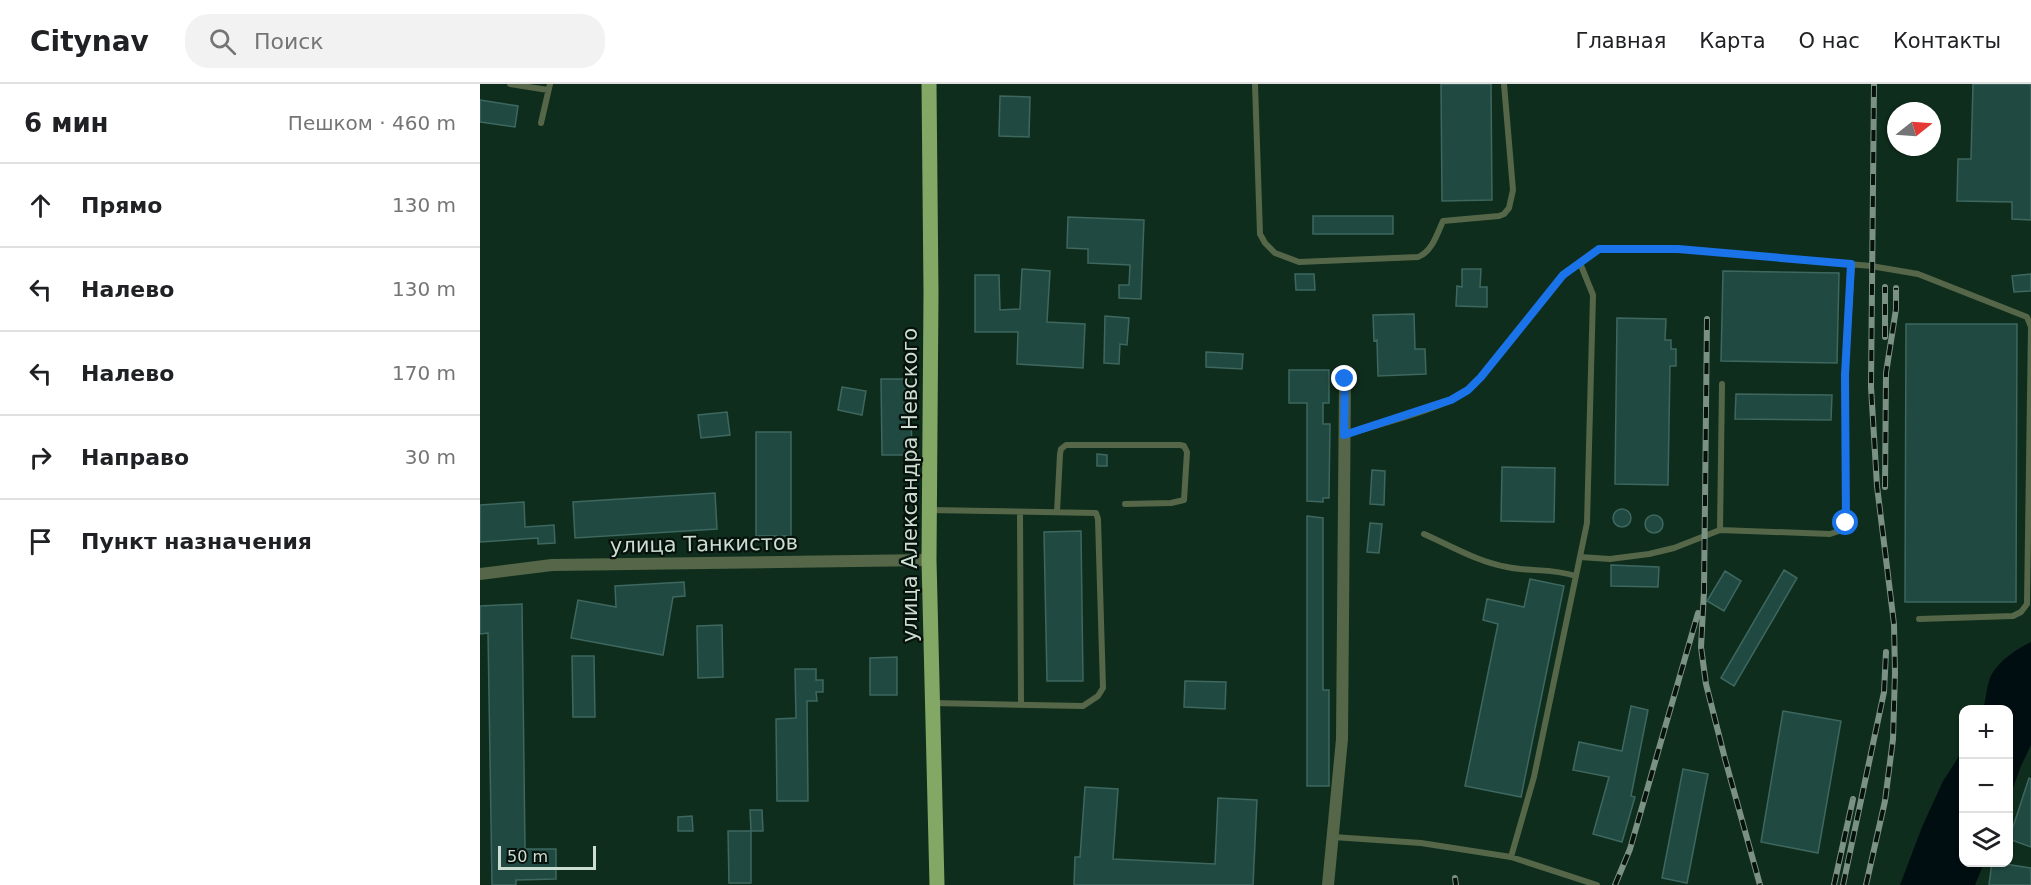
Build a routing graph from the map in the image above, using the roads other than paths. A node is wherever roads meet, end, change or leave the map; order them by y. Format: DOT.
graph roads {
  1 [pos="510,84"];
  2 [pos="929,84"];
  3 [pos="1255,84"];
  4 [pos="1504,84"];
  5 [pos="549,87"];
  6 [pos="541,123"];
  7 [pos="1580,263"];
  8 [pos="1851,264"];
  9 [pos="2029,319"];
  10 [pos="1345,379"];
  11 [pos="1722,384"];
  12 [pos="1344,435"];
  13 [pos="1125,504"];
  14 [pos="929,510"];
  15 [pos="1057,512"];
  16 [pos="1020,513"];
  17 [pos="1720,530"];
  18 [pos="1424,534"];
  19 [pos="1580,556"];
  20 [pos="929,560"];
  21 [pos="480,574"];
  22 [pos="1576,576"];
  23 [pos="2029,605"];
  24 [pos="1919,620"];
  25 [pos="932,703"];
  26 [pos="1021,705"];
  27 [pos="1333,837"];
  28 [pos="1511,857"];
  29 [pos="937,885"];
  30 [pos="1329,885"];
  31 [pos="1597,885"];
  1 -- 5 [label="lane"];
  2 -- 14 [label="main road, улица Александра Невского"];
  3 -- 4 [label="lane"];
  5 -- 6 [label="lane"];
  7 -- 8 [label="lane"];
  7 -- 12 [label="lane"];
  7 -- 19 [label="lane"];
  8 -- 9 [label="lane"];
  8 -- 17 [label="lane"];
  9 -- 23 [label="lane"];
  10 -- 12 [label="street"];
  11 -- 17 [label="lane"];
  12 -- 27 [label="street"];
  13 -- 15 [label="lane"];
  14 -- 16 [label="lane"];
  14 -- 20 [label="main road, улица Александра Невского"];
  15 -- 16 [label="lane"];
  15 -- 26 [label="lane"];
  16 -- 26 [label="lane"];
  17 -- 19 [label="lane"];
  18 -- 22 [label="lane"];
  19 -- 22 [label="lane"];
  20 -- 21 [label="street, улица Танкистов"];
  20 -- 25 [label="main road, улица Александра Невского"];
  22 -- 28 [label="lane"];
  23 -- 24 [label="lane"];
  25 -- 26 [label="lane"];
  25 -- 29 [label="main road, улица Александра Невского"];
  27 -- 28 [label="lane"];
  27 -- 30 [label="street"];
  28 -- 31 [label="lane"];
}
